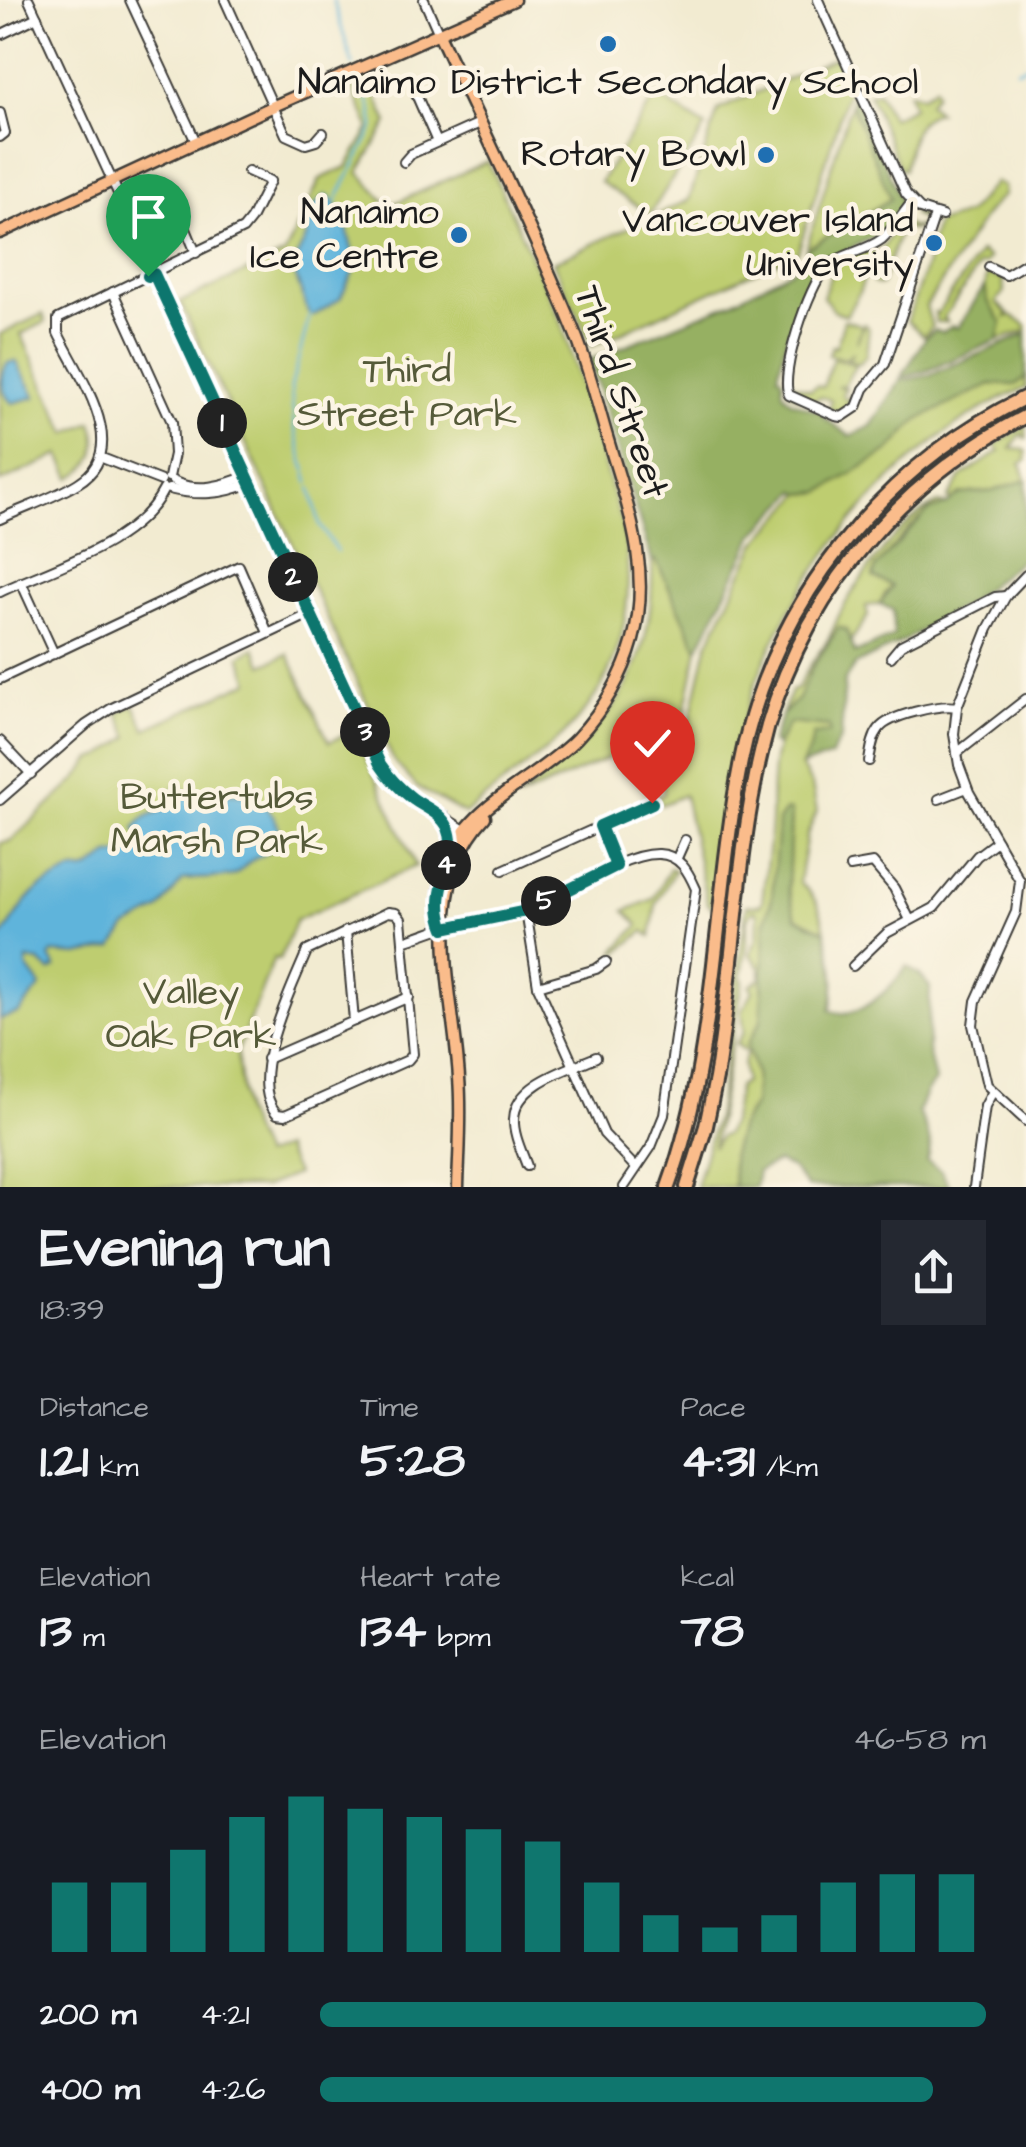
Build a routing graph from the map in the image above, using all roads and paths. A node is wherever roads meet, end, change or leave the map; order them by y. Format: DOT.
graph roads {
  1 [pos="29,0"];
  2 [pos="130,0"];
  3 [pos="225,0"];
  4 [pos="424,0"];
  5 [pos="514,0"];
  6 [pos="818,0"];
  7 [pos="37,17"];
  8 [pos="439,34"];
  9 [pos="0,35"];
  10 [pos="414,92"];
  11 [pos="274,106"];
  12 [pos="0,113"];
  13 [pos="480,123"];
  14 [pos="323,133"];
  15 [pos="0,137"];
  16 [pos="196,142"];
  17 [pos="437,142"];
  18 [pos="404,162"];
  19 [pos="248,172"];
  20 [pos="112,181"];
  21 [pos="912,202"];
  22 [pos="176,205"];
  23 [pos="0,233"];
  24 [pos="196,253"];
  25 [pos="1026,264"];
  26 [pos="989,267"];
  27 [pos="154,274"];
  28 [pos="113,292"];
  29 [pos="1026,397"];
  30 [pos="1026,416"];
  31 [pos="102,458"];
  32 [pos="248,480"];
  33 [pos="167,484"];
  34 [pos="0,519"];
  35 [pos="1026,574"];
  36 [pos="21,582"];
  37 [pos="0,592"];
  38 [pos="1006,596"];
  39 [pos="310,614"];
  40 [pos="268,634"];
  41 [pos="54,654"];
  42 [pos="891,657"];
  43 [pos="0,679"];
  44 [pos="1026,698"];
  45 [pos="957,707"];
  46 [pos="0,741"];
  47 [pos="956,753"];
  48 [pos="869,761"];
  49 [pos="31,774"];
  50 [pos="967,788"];
  51 [pos="939,799"];
  52 [pos="0,800"];
  53 [pos="652,803"];
  54 [pos="442,817"];
  55 [pos="600,826"];
  56 [pos="467,832"];
  57 [pos="685,840"];
  58 [pos="998,842"];
  59 [pos="452,850"];
  60 [pos="677,858"];
  61 [pos="616,866"];
  62 [pos="850,867"];
  63 [pos="503,870"];
  64 [pos="1022,871"];
  65 [pos="526,911"];
  66 [pos="910,920"];
  67 [pos="445,928"];
  68 [pos="346,931"];
  69 [pos="404,941"];
  70 [pos="606,962"];
  71 [pos="853,966"];
  72 [pos="538,986"];
  73 [pos="409,997"];
  74 [pos="354,1021"];
  75 [pos="596,1057"];
  76 [pos="267,1060"];
  77 [pos="574,1068"];
  78 [pos="992,1093"];
  79 [pos="1026,1121"];
  80 [pos="528,1166"];
  81 [pos="636,1168"];
  82 [pos="458,1187"];
  83 [pos="624,1187"];
  84 [pos="668,1187"];
  85 [pos="687,1187"];
  86 [pos="974,1187"];
  1 -- 7 [label="street"];
  2 -- 16 [label="street"];
  3 -- 11 [label="street"];
  4 -- 8 [label="street, Third Street"];
  5 -- 8 [label="main road"];
  6 -- 21 [label="street"];
  7 -- 9 [label="street"];
  7 -- 20 [label="street"];
  8 -- 11 [label="main road"];
  8 -- 13 [label="main road, Third Street"];
  10 -- 17 [label="street"];
  11 -- 14 [label="street"];
  11 -- 16 [label="main road"];
  12 -- 15 [label="street"];
  13 -- 17 [label="street"];
  13 -- 56 [label="main road, Third Street"];
  16 -- 20 [label="main road"];
  17 -- 18 [label="street"];
  19 -- 24 [label="street"];
  20 -- 23 [label="main road"];
  20 -- 27 [label="street"];
  21 -- 21 [label="street"];
  22 -- 24 [label="street"];
  24 -- 27 [label="street"];
  25 -- 26 [label="street"];
  27 -- 28 [label="street"];
  27 -- 32 [label="street"];
  28 -- 31 [label="street"];
  28 -- 33 [label="street"];
  29 -- 84 [label="highway"];
  30 -- 85 [label="highway"];
  31 -- 33 [label="street"];
  31 -- 34 [label="street"];
  32 -- 33 [label="street"];
  32 -- 39 [label="street"];
  33 -- 36 [label="street"];
  35 -- 38 [label="street"];
  36 -- 37 [label="street"];
  36 -- 41 [label="street"];
  38 -- 42 [label="street"];
  38 -- 45 [label="street"];
  39 -- 40 [label="street"];
  39 -- 54 [label="street"];
  40 -- 41 [label="street"];
  40 -- 49 [label="street"];
  41 -- 43 [label="street"];
  44 -- 47 [label="street"];
  45 -- 47 [label="street"];
  45 -- 48 [label="street"];
  46 -- 49 [label="street"];
  47 -- 50 [label="street"];
  49 -- 52 [label="street"];
  50 -- 51 [label="street"];
  50 -- 58 [label="street"];
  53 -- 55 [label="street"];
  54 -- 56 [label="street"];
  54 -- 59 [label="main road"];
  55 -- 61 [label="street"];
  55 -- 63 [label="street"];
  56 -- 59 [label="main road"];
  56 -- 67 [label="main road"];
  57 -- 60 [label="street"];
  58 -- 64 [label="street"];
  58 -- 66 [label="street"];
  59 -- 67 [label="main road"];
  60 -- 61 [label="street"];
  60 -- 81 [label="street"];
  61 -- 65 [label="street"];
  62 -- 66 [label="street"];
  64 -- 78 [label="street"];
  65 -- 67 [label="street"];
  65 -- 72 [label="street"];
  66 -- 71 [label="street"];
  67 -- 69 [label="street"];
  67 -- 82 [label="main road"];
  68 -- 69 [label="street"];
  68 -- 74 [label="street"];
  68 -- 76 [label="street"];
  69 -- 73 [label="street"];
  70 -- 72 [label="street"];
  72 -- 77 [label="street"];
  73 -- 74 [label="street"];
  73 -- 76 [label="street"];
  74 -- 76 [label="street"];
  75 -- 77 [label="street"];
  77 -- 80 [label="street"];
  77 -- 81 [label="street"];
  78 -- 79 [label="street"];
  78 -- 86 [label="street"];
  81 -- 83 [label="street"];
}
